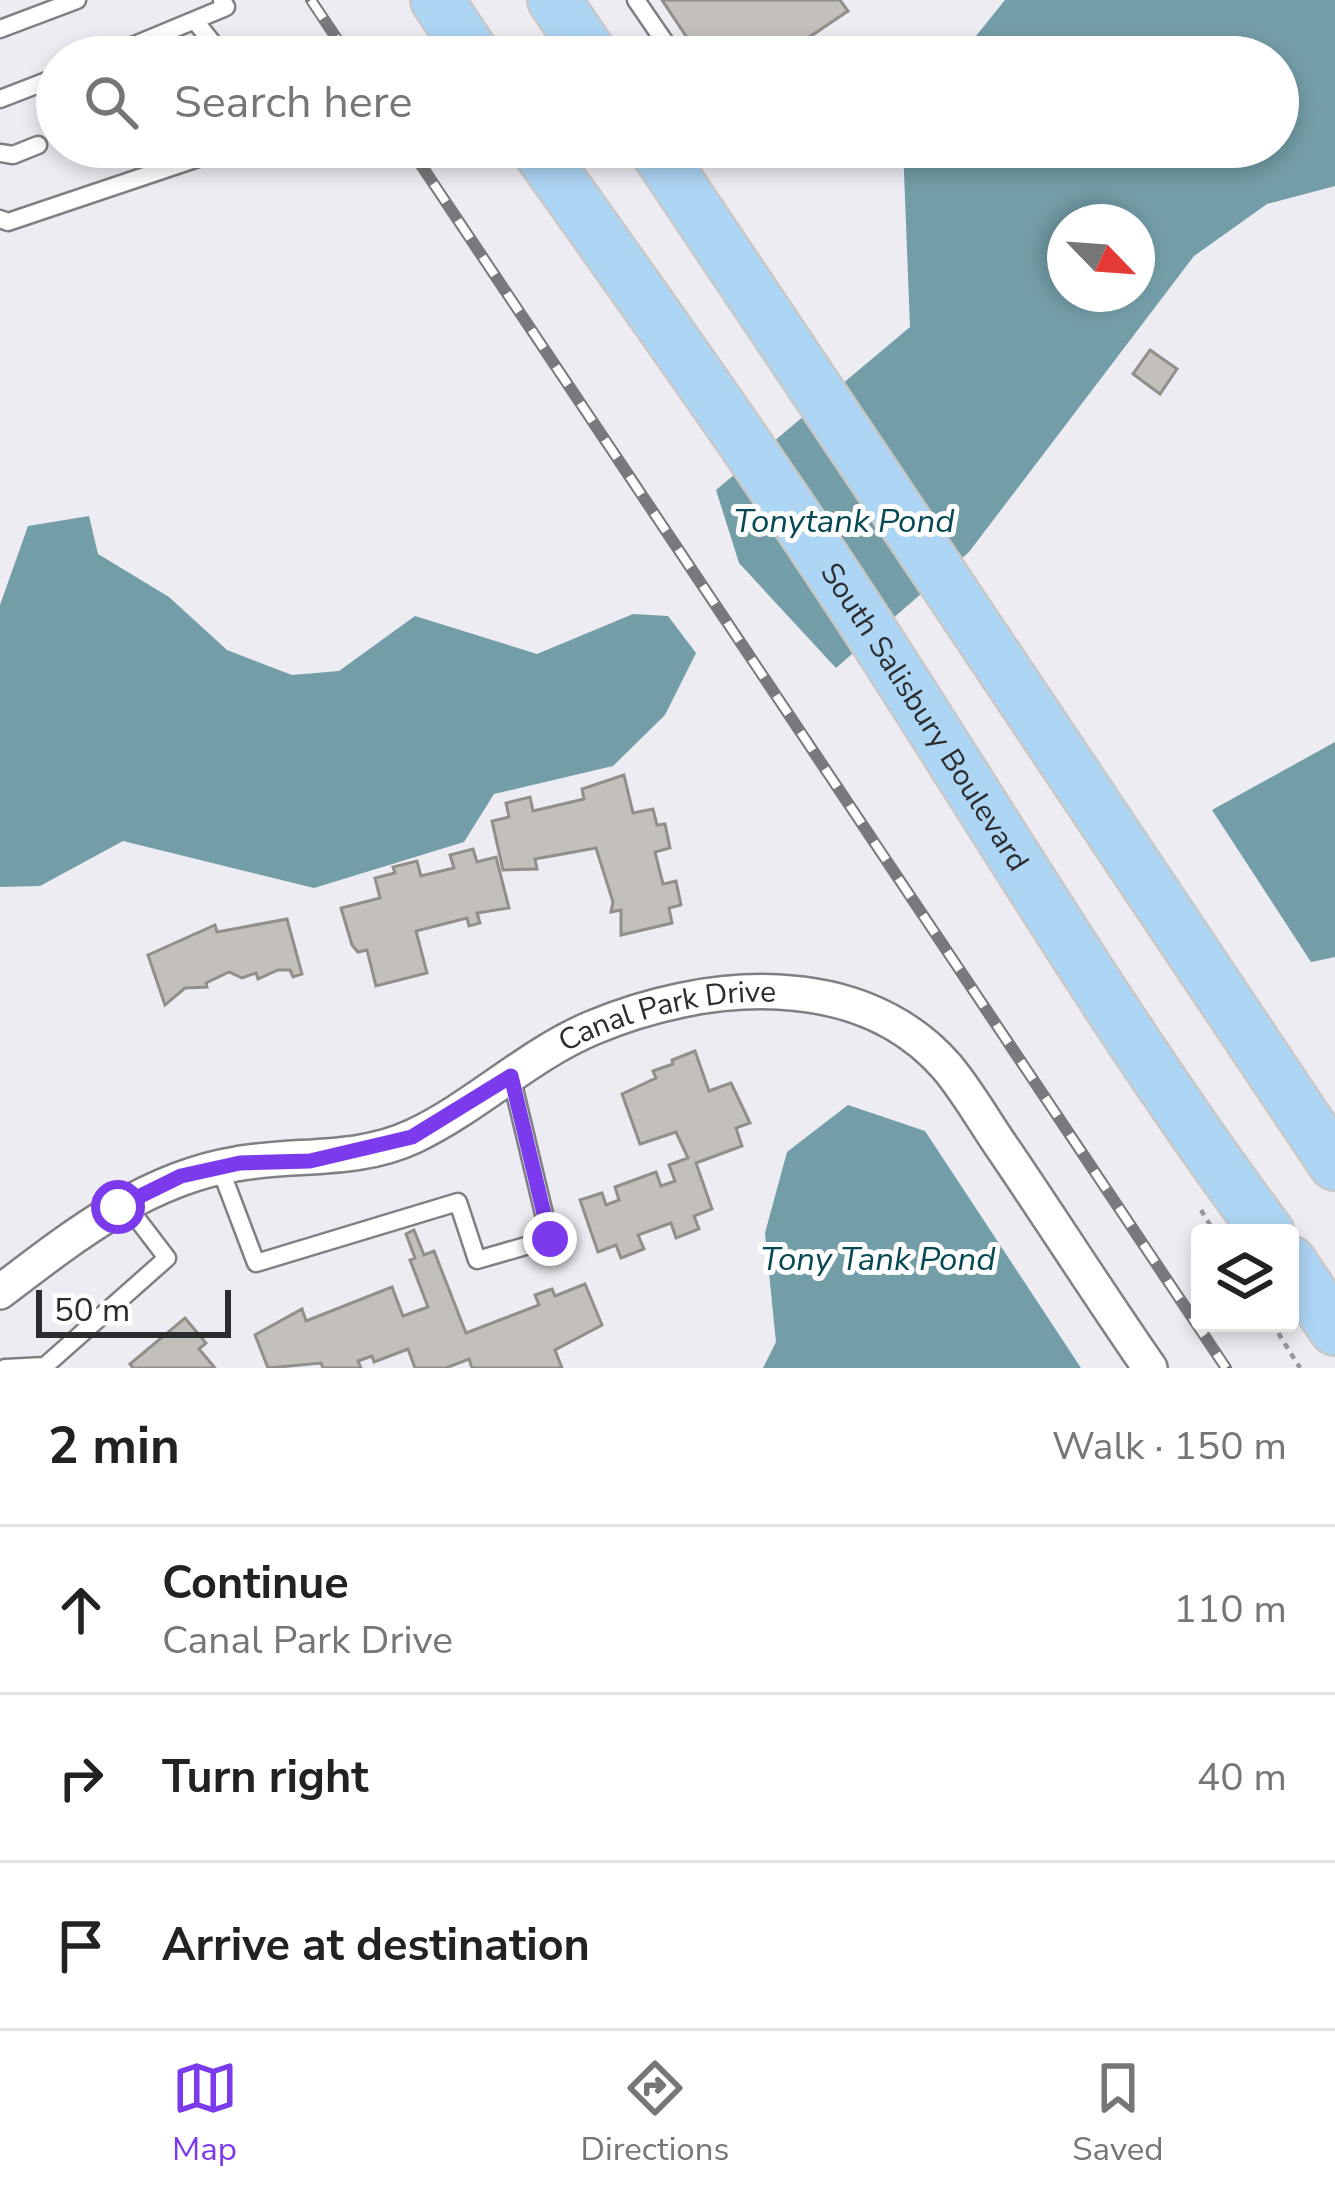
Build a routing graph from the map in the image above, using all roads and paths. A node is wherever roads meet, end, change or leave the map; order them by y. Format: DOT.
graph roads {
  1 [pos="76,0"];
  2 [pos="222,0"];
  3 [pos="437,0"];
  4 [pos="554,0"];
  5 [pos="636,0"];
  6 [pos="195,21"];
  7 [pos="0,29"];
  8 [pos="158,36"];
  9 [pos="207,36"];
  10 [pos="461,36"];
  11 [pos="579,36"];
  12 [pos="661,36"];
  13 [pos="36,84"];
  14 [pos="0,99"];
  15 [pos="36,146"];
  16 [pos="0,153"];
  17 [pos="169,168"];
  18 [pos="551,168"];
  19 [pos="668,168"];
  20 [pos="0,219"];
  21 [pos="511,1076"];
  22 [pos="1335,1164"];
  23 [pos="220,1168"];
  24 [pos="125,1203"];
  25 [pos="1262,1224"];
  26 [pos="1299,1276"];
  27 [pos="0,1292"];
  28 [pos="1335,1330"];
  29 [pos="1278,1332"];
  30 [pos="0,1359"];
  31 [pos="5,1367"];
  32 [pos="1150,1368"];
  33 [pos="1300,1368"];
  1 -- 7 [label="lane"];
  2 -- 6 [label="lane"];
  3 -- 10 [label="main road"];
  4 -- 11 [label="main road"];
  5 -- 12 [label="lane"];
  6 -- 8 [label="lane"];
  6 -- 9 [label="lane"];
  13 -- 14 [label="lane"];
  15 -- 16 [label="lane"];
  17 -- 20 [label="lane"];
  18 -- 25 [label="main road, South Salisbury Boulevard"];
  19 -- 22 [label="main road"];
  21 -- 23 [label="street, Canal Park Drive"];
  21 -- 23 [label="lane"];
  21 -- 32 [label="street, Canal Park Drive"];
  23 -- 24 [label="street, Canal Park Drive"];
  24 -- 27 [label="street, Canal Park Drive"];
  24 -- 31 [label="lane"];
  26 -- 28 [label="main road"];
  29 -- 33 [label="path"];
  30 -- 31 [label="lane"];
}
